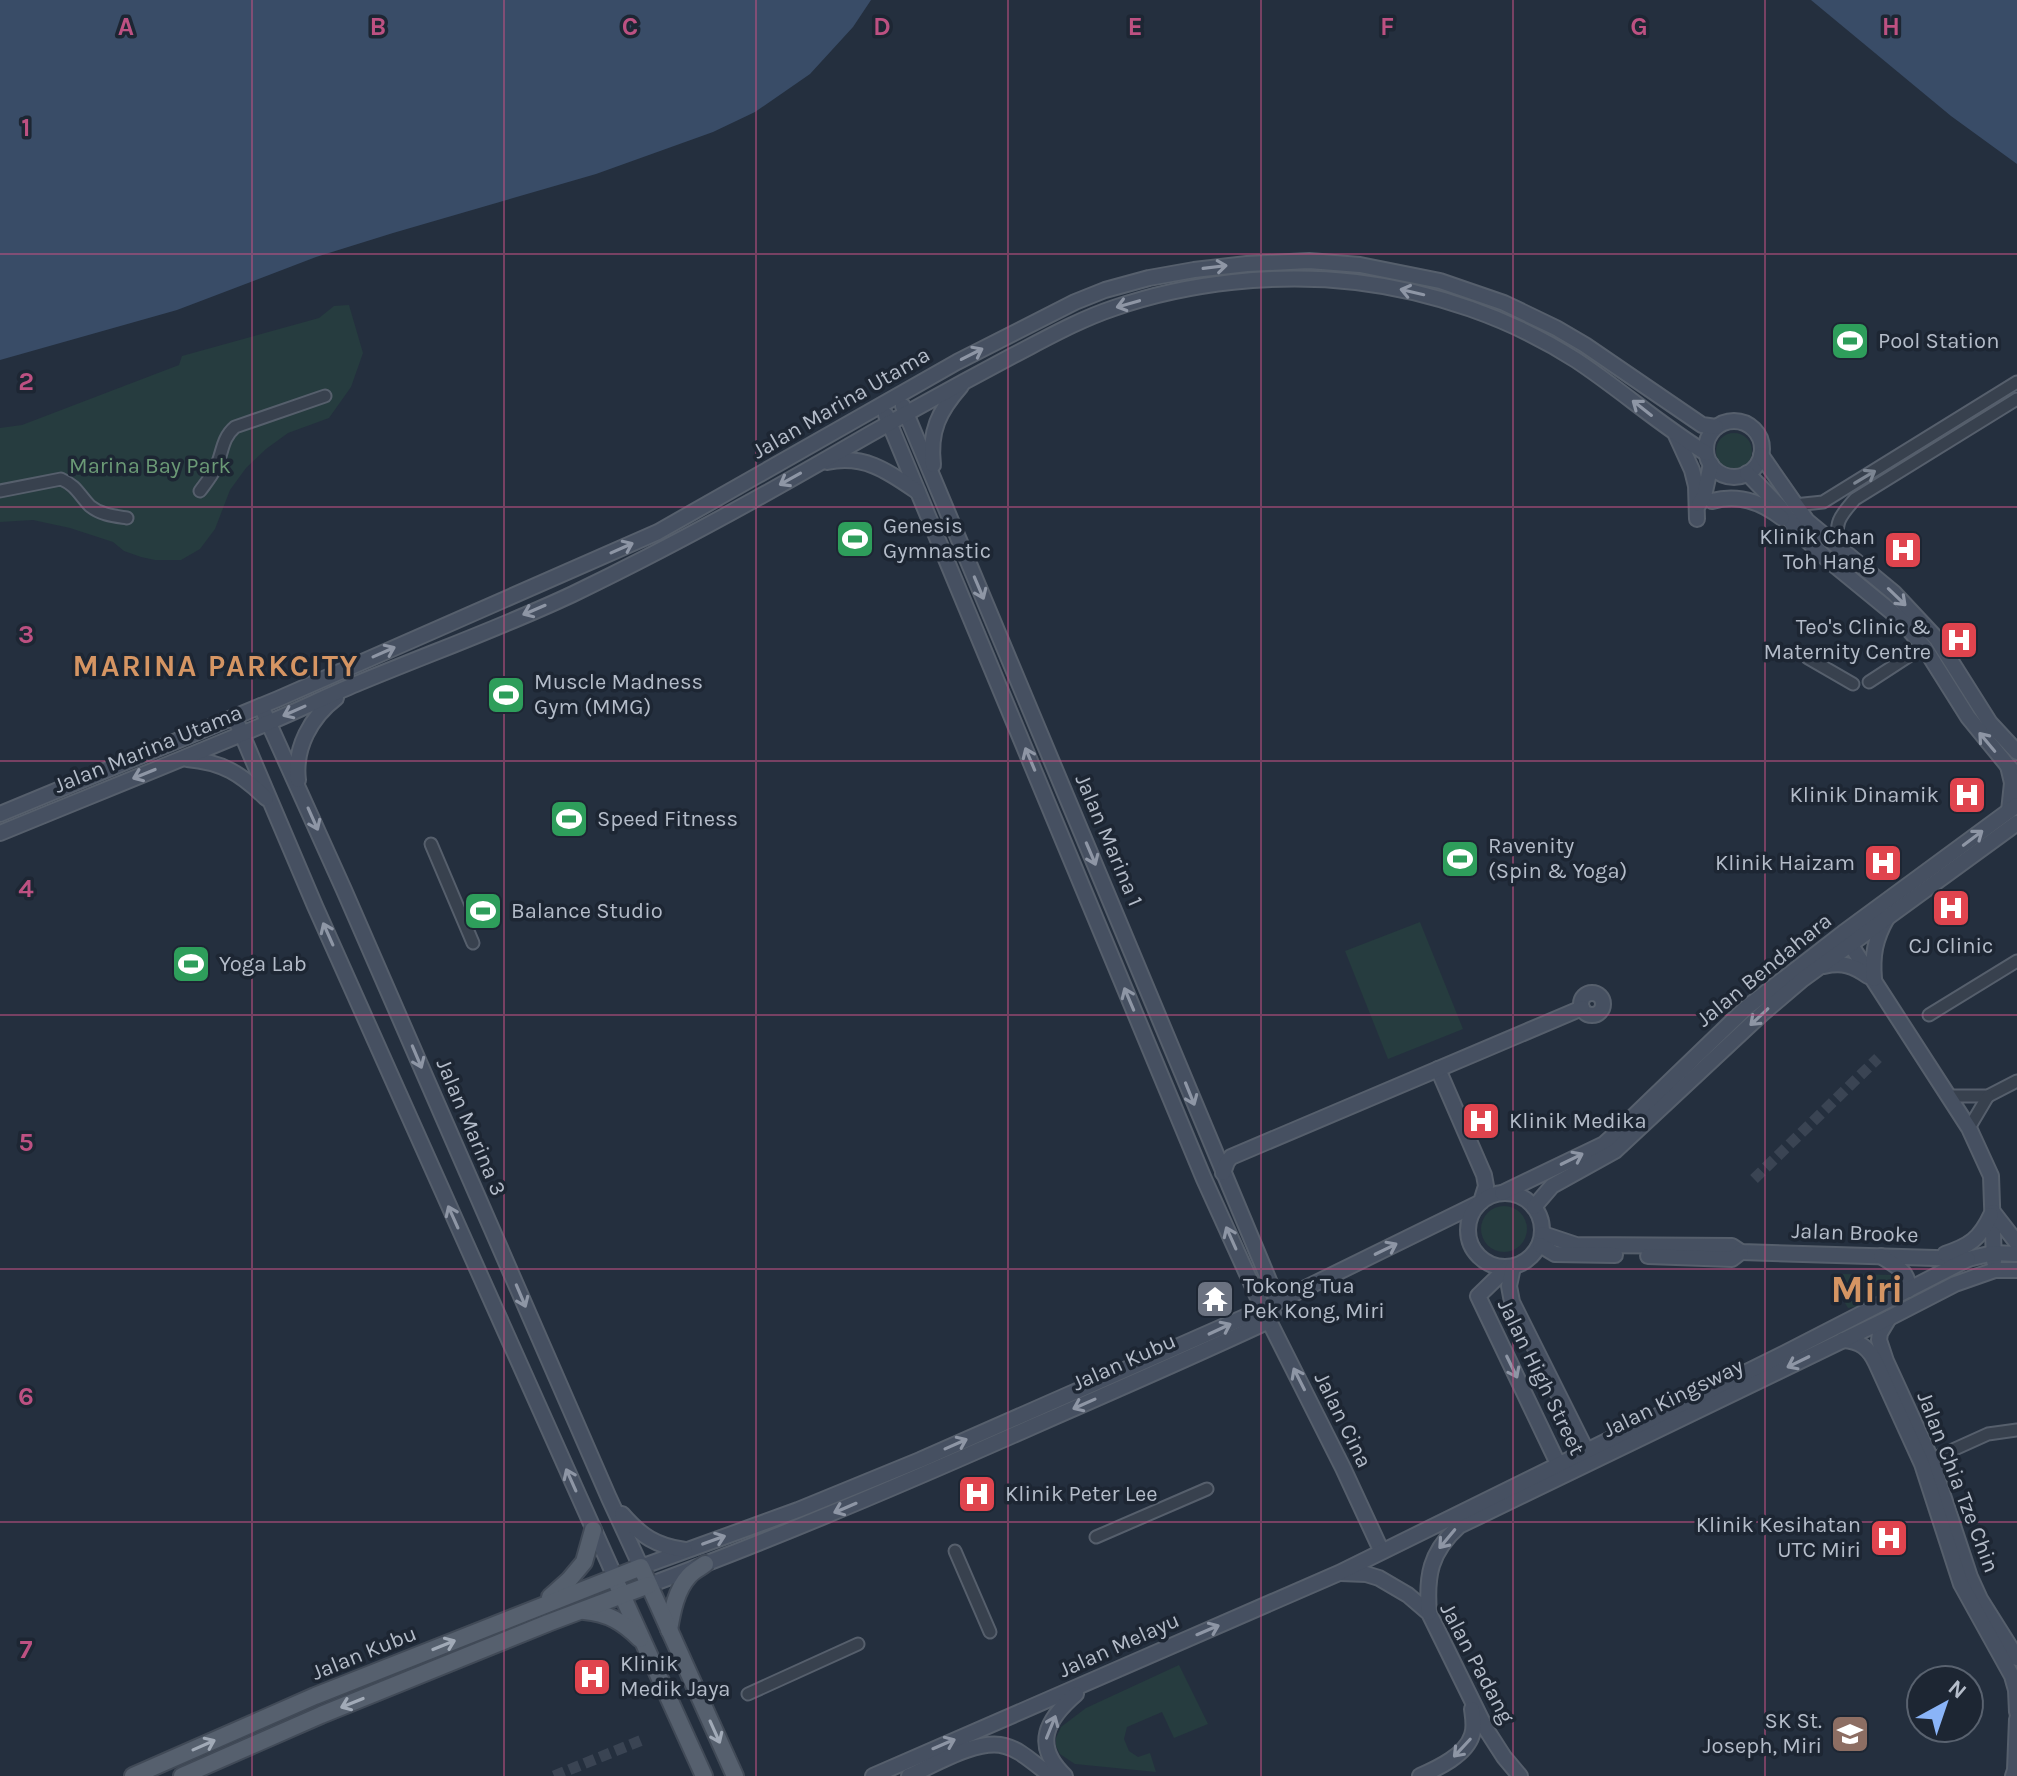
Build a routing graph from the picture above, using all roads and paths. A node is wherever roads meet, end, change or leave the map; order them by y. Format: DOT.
graph roads {
  1 [pos="967,380"];
  2 [pos="2017,382"];
  3 [pos="897,395"];
  4 [pos="325,396"];
  5 [pos="2017,399"];
  6 [pos="881,404"];
  7 [pos="907,413"];
  8 [pos="890,422"];
  9 [pos="1716,427"];
  10 [pos="1676,435"];
  11 [pos="1761,455"];
  12 [pos="1708,458"];
  13 [pos="819,463"];
  14 [pos="1747,473"];
  15 [pos="1727,476"];
  16 [pos="935,486"];
  17 [pos="0,491"];
  18 [pos="200,491"];
  19 [pos="918,492"];
  20 [pos="1712,501"];
  21 [pos="1794,505"];
  22 [pos="1697,507"];
  23 [pos="127,518"];
  24 [pos="1800,534"];
  25 [pos="1838,546"];
  26 [pos="1912,654"];
  27 [pos="1808,658"];
  28 [pos="1869,682"];
  29 [pos="1853,684"];
  30 [pos="352,686"];
  31 [pos="261,706"];
  32 [pos="235,717"];
  33 [pos="269,722"];
  34 [pos="242,734"];
  35 [pos="2017,752"];
  36 [pos="184,758"];
  37 [pos="2012,770"];
  38 [pos="299,789"];
  39 [pos="270,801"];
  40 [pos="2014,813"];
  41 [pos="0,814"];
  42 [pos="0,833"];
  43 [pos="431,844"];
  44 [pos="1889,914"];
  45 [pos="1847,938"];
  46 [pos="473,943"];
  47 [pos="2017,961"];
  48 [pos="1819,967"];
  49 [pos="1874,981"];
  50 [pos="1582,1008"];
  51 [pos="1929,1015"];
  52 [pos="1438,1069"];
  53 [pos="2017,1081"];
  54 [pos="1948,1096"];
  55 [pos="1988,1096"];
  56 [pos="1969,1128"];
  57 [pos="1223,1173"];
  58 [pos="1502,1193"];
  59 [pos="1481,1202"];
  60 [pos="1534,1207"];
  61 [pos="1993,1211"];
  62 [pos="1541,1239"];
  63 [pos="2017,1243"];
  64 [pos="1993,1253"];
  65 [pos="2017,1254"];
  66 [pos="1881,1256"];
  67 [pos="1926,1257"];
  68 [pos="1968,1259"];
  69 [pos="1510,1267"];
  70 [pos="1995,1270"];
  71 [pos="2017,1270"];
  72 [pos="1908,1290"];
  73 [pos="1278,1302"];
  74 [pos="1266,1315"];
  75 [pos="1889,1318"];
  76 [pos="1843,1340"];
  77 [pos="2017,1430"];
  78 [pos="1589,1457"];
  79 [pos="1926,1462"];
  80 [pos="1561,1470"];
  81 [pos="1207,1489"];
  82 [pos="609,1498"];
  83 [pos="593,1530"];
  84 [pos="1096,1537"];
  85 [pos="1381,1550"];
  86 [pos="686,1551"];
  87 [pos="955,1551"];
  88 [pos="705,1564"];
  89 [pos="641,1567"];
  90 [pos="1339,1573"];
  91 [pos="615,1577"];
  92 [pos="649,1585"];
  93 [pos="623,1595"];
  94 [pos="539,1606"];
  95 [pos="580,1611"];
  96 [pos="1429,1613"];
  97 [pos="669,1630"];
  98 [pos="990,1632"];
  99 [pos="644,1642"];
  100 [pos="858,1644"];
  101 [pos="2013,1659"];
  102 [pos="1087,1684"];
  103 [pos="748,1694"];
  104 [pos="1472,1700"];
  105 [pos="2017,1712"];
  106 [pos="2017,1719"];
  107 [pos="736,1774"];
  108 [pos="703,1775"];
  109 [pos="133,1776"];
  110 [pos="182,1776"];
  111 [pos="873,1776"];
  112 [pos="909,1776"];
  113 [pos="1053,1776"];
  114 [pos="1065,1776"];
  115 [pos="1420,1776"];
  116 [pos="1520,1776"];
  117 [pos="2013,1776"];
  1 -- 7 [label="street, Jalan Marina Utama"];
  10 -- 1 [label="street, Jalan Marina Utama, one-way"];
  1 -- 16 [label="street"];
  21 -- 2 [label="street, one-way"];
  3 -- 6 [label="street, Jalan Marina Utama"];
  3 -- 7 [label="street, Jalan Marina 1"];
  3 -- 9 [label="street, Jalan Marina Utama, one-way"];
  4 -- 18 [label="street"];
  5 -- 25 [label="street"];
  6 -- 8 [label="street, Jalan Marina 1"];
  31 -- 6 [label="street, Jalan Marina Utama, one-way"];
  7 -- 8 [label="street, Jalan Marina Utama"];
  7 -- 16 [label="street, Jalan Marina 1"];
  8 -- 13 [label="street, Jalan Marina Utama"];
  8 -- 19 [label="street, Jalan Marina 1"];
  9 -- 11 [label="street"];
  9 -- 12 [label="street"];
  10 -- 12 [label="street, Jalan Marina Utama"];
  10 -- 22 [label="street"];
  11 -- 14 [label="street"];
  11 -- 21 [label="street"];
  12 -- 15 [label="street"];
  12 -- 22 [label="street"];
  13 -- 19 [label="street"];
  13 -- 30 [label="street, Jalan Marina Utama, one-way"];
  14 -- 15 [label="street"];
  14 -- 24 [label="street"];
  15 -- 20 [label="street"];
  16 -- 57 [label="street, Jalan Marina 1, one-way"];
  17 -- 23 [label="street"];
  74 -- 19 [label="street, Jalan Marina 1, one-way"];
  20 -- 22 [label="street"];
  20 -- 24 [label="street"];
  21 -- 25 [label="street"];
  37 -- 24 [label="street, one-way"];
  25 -- 35 [label="street, one-way"];
  26 -- 28 [label="street"];
  27 -- 29 [label="street"];
  30 -- 33 [label="street, Jalan Marina Utama, one-way"];
  30 -- 38 [label="street"];
  31 -- 32 [label="street, Jalan Marina Utama"];
  31 -- 33 [label="street, Jalan Marina 3"];
  32 -- 34 [label="street"];
  32 -- 41 [label="street, Jalan Marina Utama"];
  33 -- 34 [label="street, Jalan Marina Utama"];
  33 -- 38 [label="street, Jalan Marina 3"];
  34 -- 36 [label="street, Jalan Marina Utama"];
  34 -- 39 [label="street"];
  36 -- 39 [label="street"];
  36 -- 42 [label="street, Jalan Marina Utama, one-way"];
  37 -- 40 [label="street"];
  38 -- 82 [label="street, Jalan Marina 3, one-way"];
  83 -- 39 [label="street, one-way"];
  40 -- 44 [label="street, Jalan Bendahara"];
  45 -- 40 [label="street, Jalan Bendahara, one-way"];
  43 -- 46 [label="street"];
  44 -- 45 [label="street, Jalan Bendahara"];
  44 -- 49 [label="street"];
  45 -- 48 [label="street, Jalan Bendahara"];
  45 -- 49 [label="street"];
  58 -- 45 [label="street, Jalan Bendahara, one-way"];
  47 -- 51 [label="street"];
  48 -- 49 [label="street"];
  48 -- 60 [label="street, Jalan Bendahara, one-way"];
  49 -- 54 [label="street"];
  50 -- 52 [label="street"];
  52 -- 57 [label="street"];
  52 -- 59 [label="street"];
  53 -- 55 [label="street"];
  54 -- 55 [label="street"];
  54 -- 56 [label="street"];
  55 -- 56 [label="street"];
  56 -- 61 [label="street"];
  57 -- 73 [label="street, Jalan Marina 1"];
  58 -- 59 [label="street"];
  58 -- 60 [label="street"];
  59 -- 69 [label="street"];
  73 -- 59 [label="street, one-way"];
  60 -- 62 [label="street"];
  61 -- 63 [label="street"];
  61 -- 64 [label="street"];
  61 -- 67 [label="street"];
  62 -- 66 [label="street, Jalan Brooke"];
  62 -- 69 [label="street"];
  64 -- 65 [label="street"];
  64 -- 68 [label="street"];
  64 -- 70 [label="street"];
  66 -- 67 [label="street, Jalan Brooke"];
  66 -- 72 [label="street"];
  67 -- 68 [label="street, Jalan Brooke"];
  68 -- 70 [label="street"];
  68 -- 72 [label="street, Jalan Kingsway"];
  69 -- 78 [label="street, Jalan High Street"];
  69 -- 80 [label="street, Jalan High Street, one-way"];
  70 -- 71 [label="street"];
  70 -- 75 [label="street, Jalan Kingsway"];
  72 -- 78 [label="street, Jalan Kingsway"];
  73 -- 74 [label="street"];
  85 -- 74 [label="street, Jalan Cina, one-way"];
  86 -- 74 [label="street, Jalan Kubu, one-way"];
  74 -- 88 [label="street, Jalan Kubu, one-way"];
  75 -- 76 [label="street, Jalan Kingsway"];
  75 -- 79 [label="street, Jalan Chia Tze Chin"];
  76 -- 78 [label="street, Jalan Kingsway, one-way"];
  76 -- 79 [label="street, Jalan Chia Tze Chin"];
  77 -- 79 [label="street"];
  78 -- 80 [label="street, Jalan Kingsway"];
  79 -- 101 [label="street, Jalan Chia Tze Chin"];
  80 -- 85 [label="street, Jalan Kingsway"];
  80 -- 96 [label="street, Jalan Kingsway, one-way"];
  81 -- 84 [label="street"];
  82 -- 86 [label="street"];
  82 -- 89 [label="street, Jalan Marina 3"];
  83 -- 91 [label="street"];
  83 -- 94 [label="main road"];
  85 -- 90 [label="street, Jalan Melayu"];
  86 -- 89 [label="street, Jalan Kubu"];
  87 -- 98 [label="street"];
  88 -- 92 [label="street, Jalan Kubu"];
  88 -- 97 [label="main road"];
  89 -- 91 [label="main road, Jalan Kubu"];
  89 -- 92 [label="main road"];
  90 -- 96 [label="street, Jalan Padang"];
  102 -- 90 [label="street, Jalan Melayu, one-way"];
  91 -- 93 [label="main road"];
  91 -- 94 [label="main road, Jalan Kubu"];
  92 -- 93 [label="main road, Jalan Kubu"];
  92 -- 97 [label="main road"];
  93 -- 95 [label="main road, Jalan Kubu"];
  93 -- 99 [label="main road"];
  109 -- 94 [label="main road, Jalan Kubu, one-way"];
  95 -- 99 [label="main road"];
  95 -- 110 [label="main road, Jalan Kubu, one-way"];
  96 -- 104 [label="street, Jalan Padang"];
  97 -- 107 [label="main road, one-way"];
  99 -- 108 [label="main road"];
  100 -- 103 [label="street"];
  101 -- 105 [label="street, Jalan Chia Tze Chin"];
  111 -- 102 [label="street, Jalan Melayu, one-way"];
  114 -- 102 [label="street, one-way"];
  104 -- 115 [label="street, one-way"];
  104 -- 116 [label="street, Jalan Padang"];
  106 -- 117 [label="street"];
  112 -- 113 [label="street"];
}
